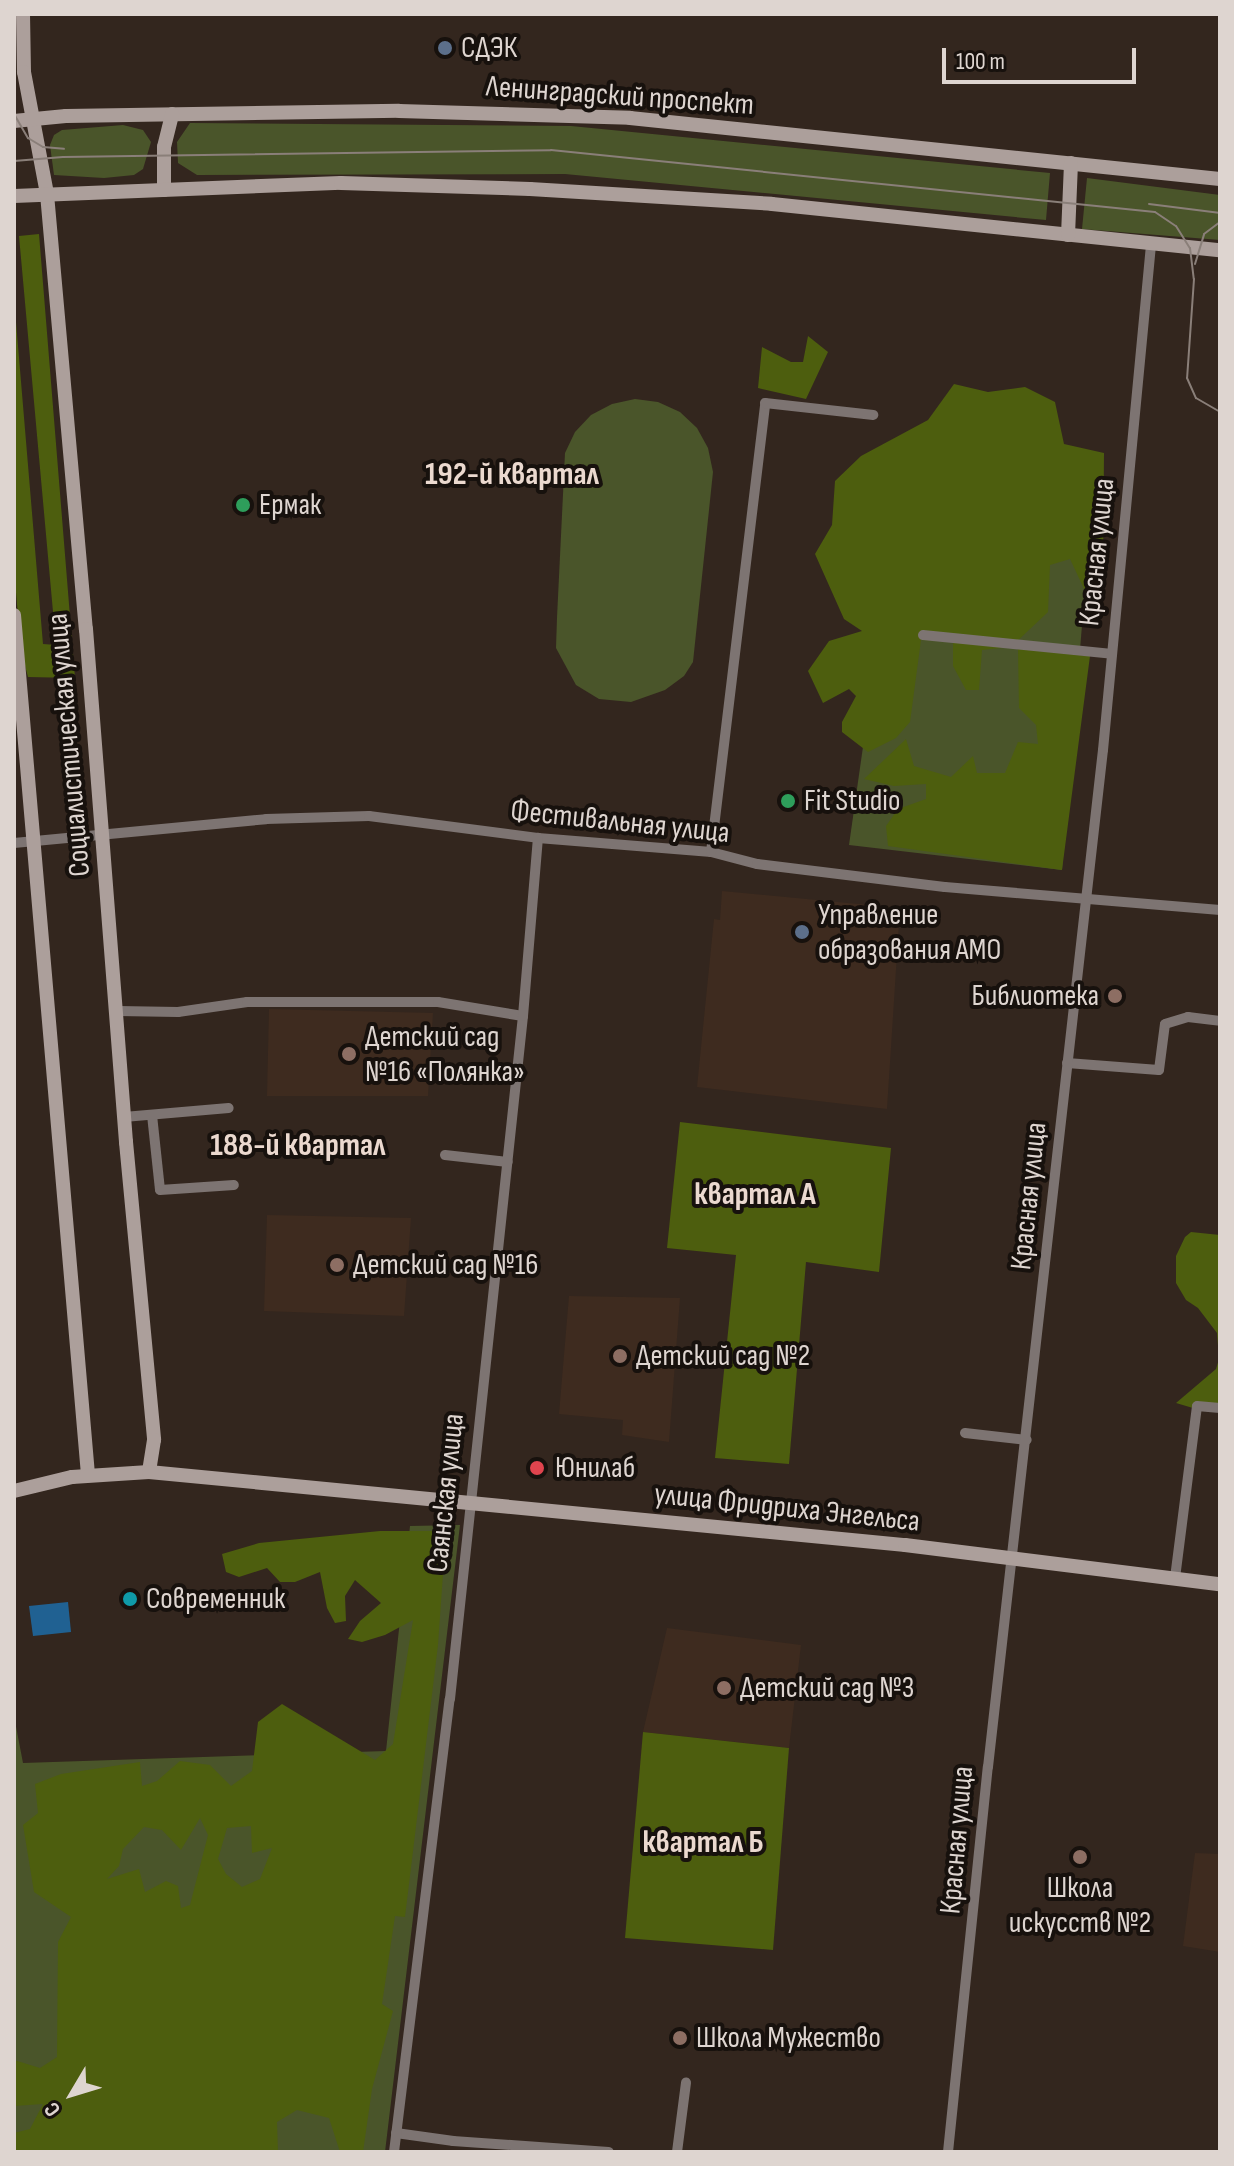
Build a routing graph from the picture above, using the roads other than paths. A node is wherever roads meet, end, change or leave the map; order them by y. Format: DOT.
graph roads {
  1 [pos="23,14"];
  2 [pos="172,114"];
  3 [pos="32,118"];
  4 [pos="14,121"];
  5 [pos="1071,163"];
  6 [pos="1220,179"];
  7 [pos="164,190"];
  8 [pos="47,194"];
  9 [pos="14,196"];
  10 [pos="1068,235"];
  11 [pos="1151,245"];
  12 [pos="1220,250"];
  13 [pos="873,415"];
  14 [pos="14,615"];
  15 [pos="923,635"];
  16 [pos="1112,654"];
  17 [pos="102,835"];
  18 [pos="538,838"];
  19 [pos="34,841"];
  20 [pos="14,843"];
  21 [pos="711,852"];
  22 [pos="1084,897"];
  23 [pos="1220,910"];
  24 [pos="118,1011"];
  25 [pos="523,1016"];
  26 [pos="1220,1021"];
  27 [pos="1067,1063"];
  28 [pos="229,1108"];
  29 [pos="152,1115"];
  30 [pos="124,1117"];
  31 [pos="445,1155"];
  32 [pos="508,1162"];
  33 [pos="234,1185"];
  34 [pos="1220,1408"];
  35 [pos="965,1433"];
  36 [pos="1027,1440"];
  37 [pos="149,1472"];
  38 [pos="88,1475"];
  39 [pos="14,1491"];
  40 [pos="468,1503"];
  41 [pos="1012,1557"];
  42 [pos="1175,1578"];
  43 [pos="1220,1584"];
  44 [pos="686,2083"];
  45 [pos="396,2133"];
  46 [pos="394,2152"];
  47 [pos="609,2152"];
  48 [pos="677,2152"];
  49 [pos="948,2152"];
  1 -- 3 [label="street, Социалистическая улица"];
  2 -- 3 [label="street, Ленинградский проспект"];
  2 -- 5 [label="street, Ленинградский проспект"];
  2 -- 7 [label="street"];
  3 -- 4 [label="street, Ленинградский проспект"];
  3 -- 8 [label="street, Социалистическая улица"];
  5 -- 6 [label="street, Ленинградский проспект"];
  5 -- 10 [label="street"];
  7 -- 8 [label="street"];
  7 -- 10 [label="street"];
  8 -- 9 [label="street"];
  8 -- 17 [label="street, Социалистическая улица"];
  10 -- 11 [label="street"];
  11 -- 12 [label="street"];
  11 -- 16 [label="street, Красная улица"];
  13 -- 21 [label="street"];
  14 -- 19 [label="street, Социалистическая улица"];
  15 -- 16 [label="street"];
  16 -- 22 [label="street, Красная улица"];
  17 -- 18 [label="street, Фестивальная улица"];
  17 -- 19 [label="street, Фестивальная улица"];
  17 -- 24 [label="street, Социалистическая улица"];
  18 -- 21 [label="street, Фестивальная улица"];
  18 -- 25 [label="street, Саянская улица"];
  19 -- 20 [label="street, Фестивальная улица"];
  19 -- 38 [label="street, Социалистическая улица"];
  21 -- 22 [label="street, Фестивальная улица"];
  22 -- 23 [label="street, Фестивальная улица"];
  22 -- 27 [label="street, Красная улица"];
  24 -- 25 [label="street"];
  24 -- 30 [label="street, Социалистическая улица"];
  25 -- 32 [label="street, Саянская улица"];
  26 -- 27 [label="street"];
  27 -- 36 [label="street, Красная улица"];
  28 -- 29 [label="street"];
  29 -- 30 [label="street"];
  29 -- 33 [label="street"];
  30 -- 37 [label="street, Социалистическая улица"];
  31 -- 32 [label="street"];
  32 -- 40 [label="street, Саянская улица"];
  34 -- 42 [label="street"];
  35 -- 36 [label="street"];
  36 -- 41 [label="street, Красная улица"];
  37 -- 38 [label="street, улица Фридриха Энгельса"];
  37 -- 40 [label="street, улица Фридриха Энгельса"];
  38 -- 39 [label="street, улица Фридриха Энгельса"];
  40 -- 41 [label="street, улица Фридриха Энгельса"];
  40 -- 45 [label="street, Саянская улица"];
  41 -- 42 [label="street, улица Фридриха Энгельса"];
  41 -- 49 [label="street, Красная улица"];
  42 -- 43 [label="street, улица Фридриха Энгельса"];
  44 -- 48 [label="street"];
  45 -- 46 [label="street, Саянская улица"];
  45 -- 47 [label="street"];
}
